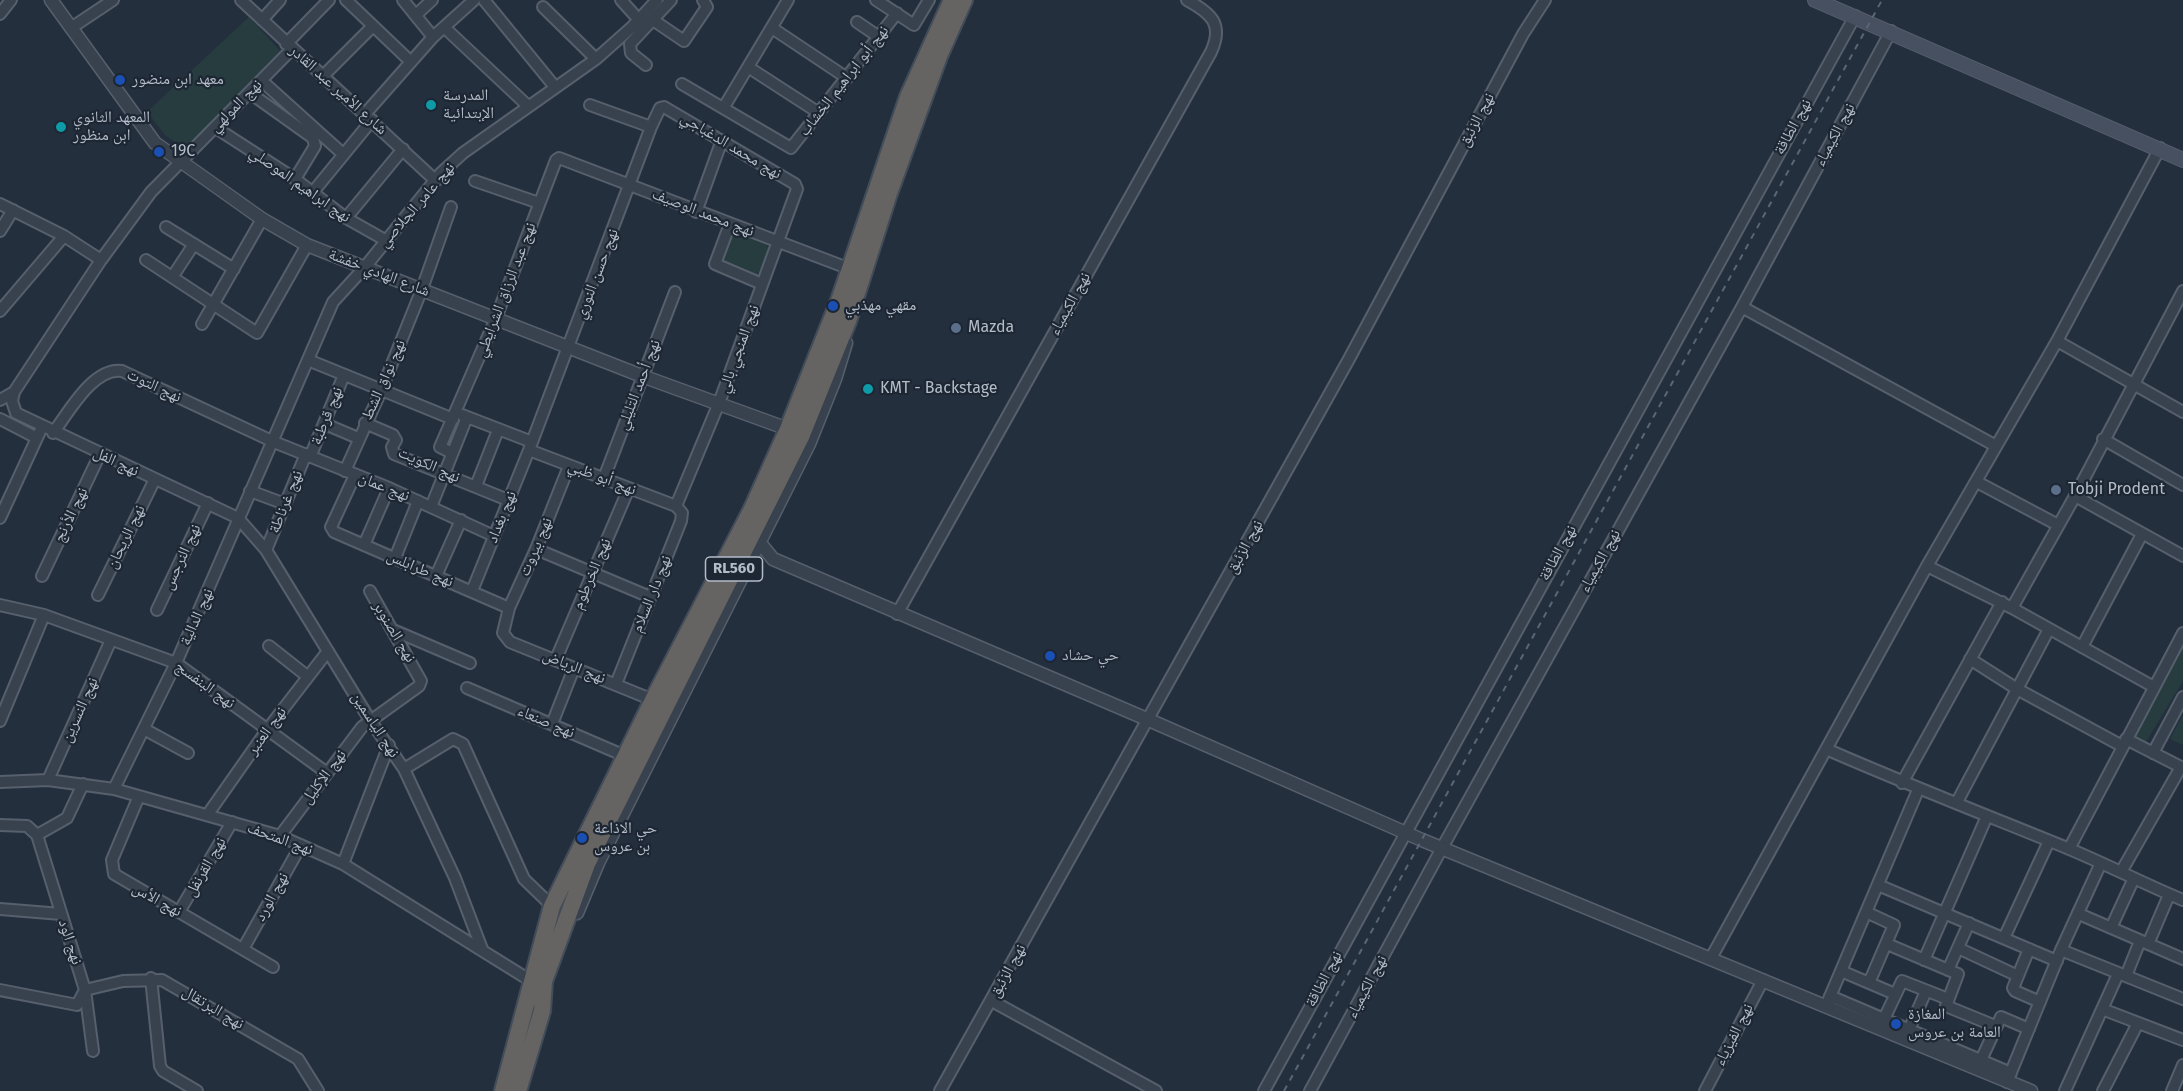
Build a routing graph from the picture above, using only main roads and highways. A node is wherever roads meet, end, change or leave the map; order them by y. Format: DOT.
graph roads {
  1 [pos="940,0"];
  2 [pos="952,0"];
  3 [pos="964,0"];
  4 [pos="976,0"];
  5 [pos="1815,0"];
  6 [pos="931,82"];
  7 [pos="908,97"];
  8 [pos="2183,160"];
  9 [pos="503,1091"];
  10 [pos="518,1091"];
  1 -- 7 [label="highway"];
  2 -- 7 [label="highway, RL560"];
  3 -- 6 [label="highway, RL560"];
  4 -- 6 [label="highway"];
  5 -- 8 [label="main road"];
  6 -- 10 [label="highway, RL560"];
  7 -- 9 [label="highway, RL560"];
}
